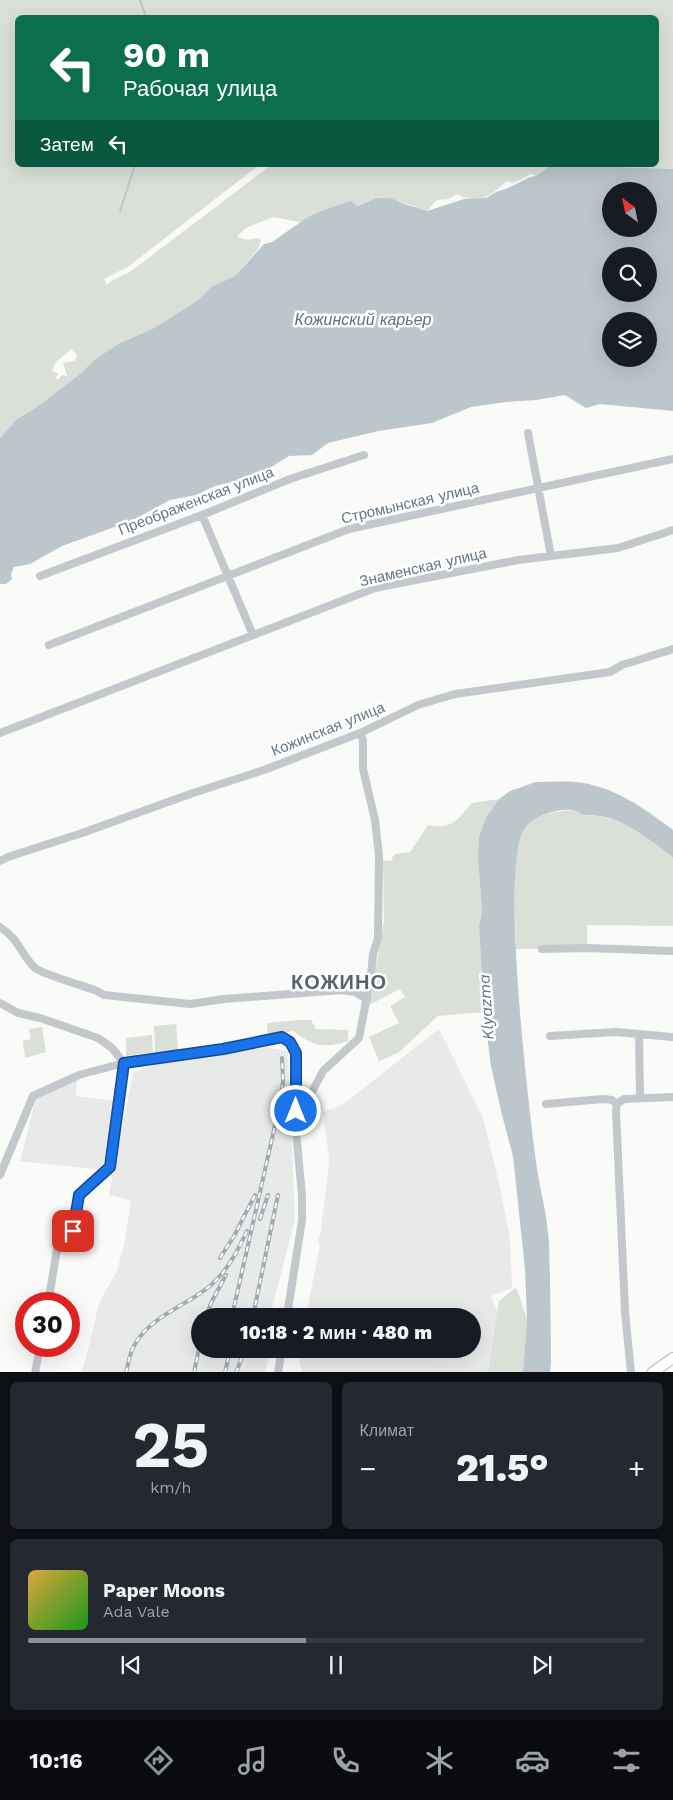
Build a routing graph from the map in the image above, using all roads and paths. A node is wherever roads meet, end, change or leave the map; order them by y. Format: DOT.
graph roads {
  1 [pos="528,433"];
  2 [pos="364,455"];
  3 [pos="673,460"];
  4 [pos="539,488"];
  5 [pos="202,515"];
  6 [pos="673,530"];
  7 [pos="551,556"];
  8 [pos="40,576"];
  9 [pos="229,576"];
  10 [pos="254,635"];
  11 [pos="50,645"];
  12 [pos="673,649"];
  13 [pos="0,733"];
  14 [pos="360,733"];
  15 [pos="0,861"];
  16 [pos="0,927"];
  17 [pos="542,949"];
  18 [pos="673,951"];
  19 [pos="367,999"];
  20 [pos="0,1003"];
  21 [pos="639,1034"];
  22 [pos="550,1036"];
  23 [pos="673,1037"];
  24 [pos="124,1063"];
  25 [pos="640,1097"];
  26 [pos="673,1097"];
  27 [pos="546,1104"];
  28 [pos="618,1104"];
  29 [pos="296,1130"];
  30 [pos="0,1175"];
  31 [pos="50,1292"];
  32 [pos="288,1308"];
  33 [pos="38,1357"];
  34 [pos="280,1358"];
  35 [pos="673,1358"];
  36 [pos="35,1372"];
  37 [pos="278,1372"];
  38 [pos="631,1372"];
  39 [pos="652,1372"];
  1 -- 4 [label="street"];
  2 -- 5 [label="street, Преображенская улица"];
  3 -- 4 [label="street, Стромынская улица"];
  4 -- 7 [label="street"];
  4 -- 9 [label="street, Стромынская улица"];
  5 -- 8 [label="street, Преображенская улица"];
  5 -- 9 [label="street"];
  6 -- 7 [label="street, Знаменская улица"];
  7 -- 10 [label="street, Знаменская улица"];
  9 -- 10 [label="street"];
  9 -- 11 [label="street, Стромынская улица"];
  10 -- 13 [label="street, Знаменская улица"];
  12 -- 14 [label="street, Кожинская улица"];
  14 -- 15 [label="street, Кожинская улица"];
  14 -- 19 [label="street"];
  16 -- 19 [label="street"];
  17 -- 18 [label="street"];
  19 -- 29 [label="street"];
  20 -- 24 [label="street"];
  21 -- 22 [label="street"];
  21 -- 23 [label="street"];
  21 -- 25 [label="street"];
  24 -- 29 [label="street"];
  24 -- 30 [label="street"];
  24 -- 31 [label="street"];
  25 -- 26 [label="street"];
  25 -- 28 [label="street"];
  27 -- 28 [label="street"];
  28 -- 38 [label="street"];
  29 -- 32 [label="street"];
  33 -- 36 [label="street"];
  34 -- 37 [label="street"];
  35 -- 39 [label="main road"];
}
